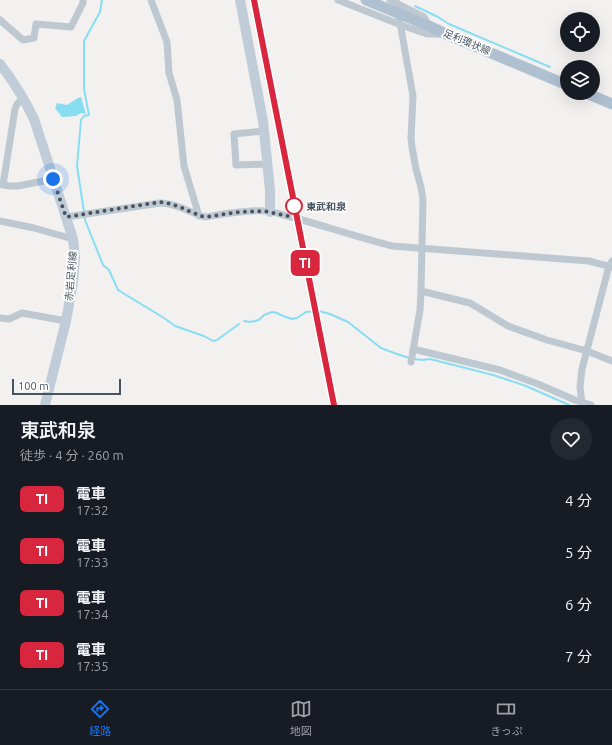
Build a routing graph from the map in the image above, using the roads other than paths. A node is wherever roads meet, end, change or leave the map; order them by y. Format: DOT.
graph roads {
  1 [pos="83,0"];
  2 [pos="151,0"];
  3 [pos="240,0"];
  4 [pos="338,0"];
  5 [pos="366,0"];
  6 [pos="395,4"];
  7 [pos="0,20"];
  8 [pos="401,25"];
  9 [pos="446,34"];
  10 [pos="0,64"];
  11 [pos="560,82"];
  12 [pos="24,98"];
  13 [pos="600,99"];
  14 [pos="612,104"];
  15 [pos="264,131"];
  16 [pos="267,164"];
  17 [pos="53,179"];
  18 [pos="1,184"];
  19 [pos="270,212"];
  20 [pos="199,216"];
  21 [pos="66,217"];
  22 [pos="0,221"];
  23 [pos="73,239"];
  24 [pos="422,249"];
  25 [pos="611,265"];
  26 [pos="421,292"];
  27 [pos="0,318"];
  28 [pos="66,321"];
  29 [pos="413,350"];
  30 [pos="587,351"];
  31 [pos="411,361"];
  32 [pos="612,361"];
  33 [pos="582,404"];
  34 [pos="45,405"];
  35 [pos="591,405"];
  1 -- 7 [label="street"];
  2 -- 20 [label="street"];
  3 -- 15 [label="main road"];
  4 -- 8 [label="street"];
  5 -- 6 [label="main road, 足利環状線"];
  6 -- 8 [label="street"];
  6 -- 9 [label="main road, 足利環状線"];
  8 -- 9 [label="street"];
  8 -- 24 [label="street"];
  9 -- 11 [label="main road, 足利環状線"];
  10 -- 12 [label="main road, 赤岩足利線"];
  12 -- 17 [label="main road, 赤岩足利線"];
  12 -- 18 [label="street"];
  13 -- 14 [label="main road"];
  15 -- 16 [label="main road"];
  15 -- 16 [label="street"];
  16 -- 19 [label="main road"];
  17 -- 18 [label="street"];
  17 -- 21 [label="main road, 赤岩足利線"];
  19 -- 20 [label="street"];
  19 -- 24 [label="street"];
  20 -- 21 [label="street"];
  21 -- 23 [label="main road, 赤岩足利線"];
  22 -- 23 [label="street"];
  23 -- 28 [label="main road, 赤岩足利線"];
  24 -- 25 [label="street"];
  24 -- 26 [label="street"];
  25 -- 30 [label="street"];
  26 -- 29 [label="street"];
  26 -- 30 [label="street"];
  27 -- 28 [label="street"];
  28 -- 34 [label="main road, 赤岩足利線"];
  29 -- 31 [label="street"];
  29 -- 33 [label="street"];
  30 -- 32 [label="street"];
  30 -- 33 [label="street"];
  33 -- 35 [label="street"];
}
